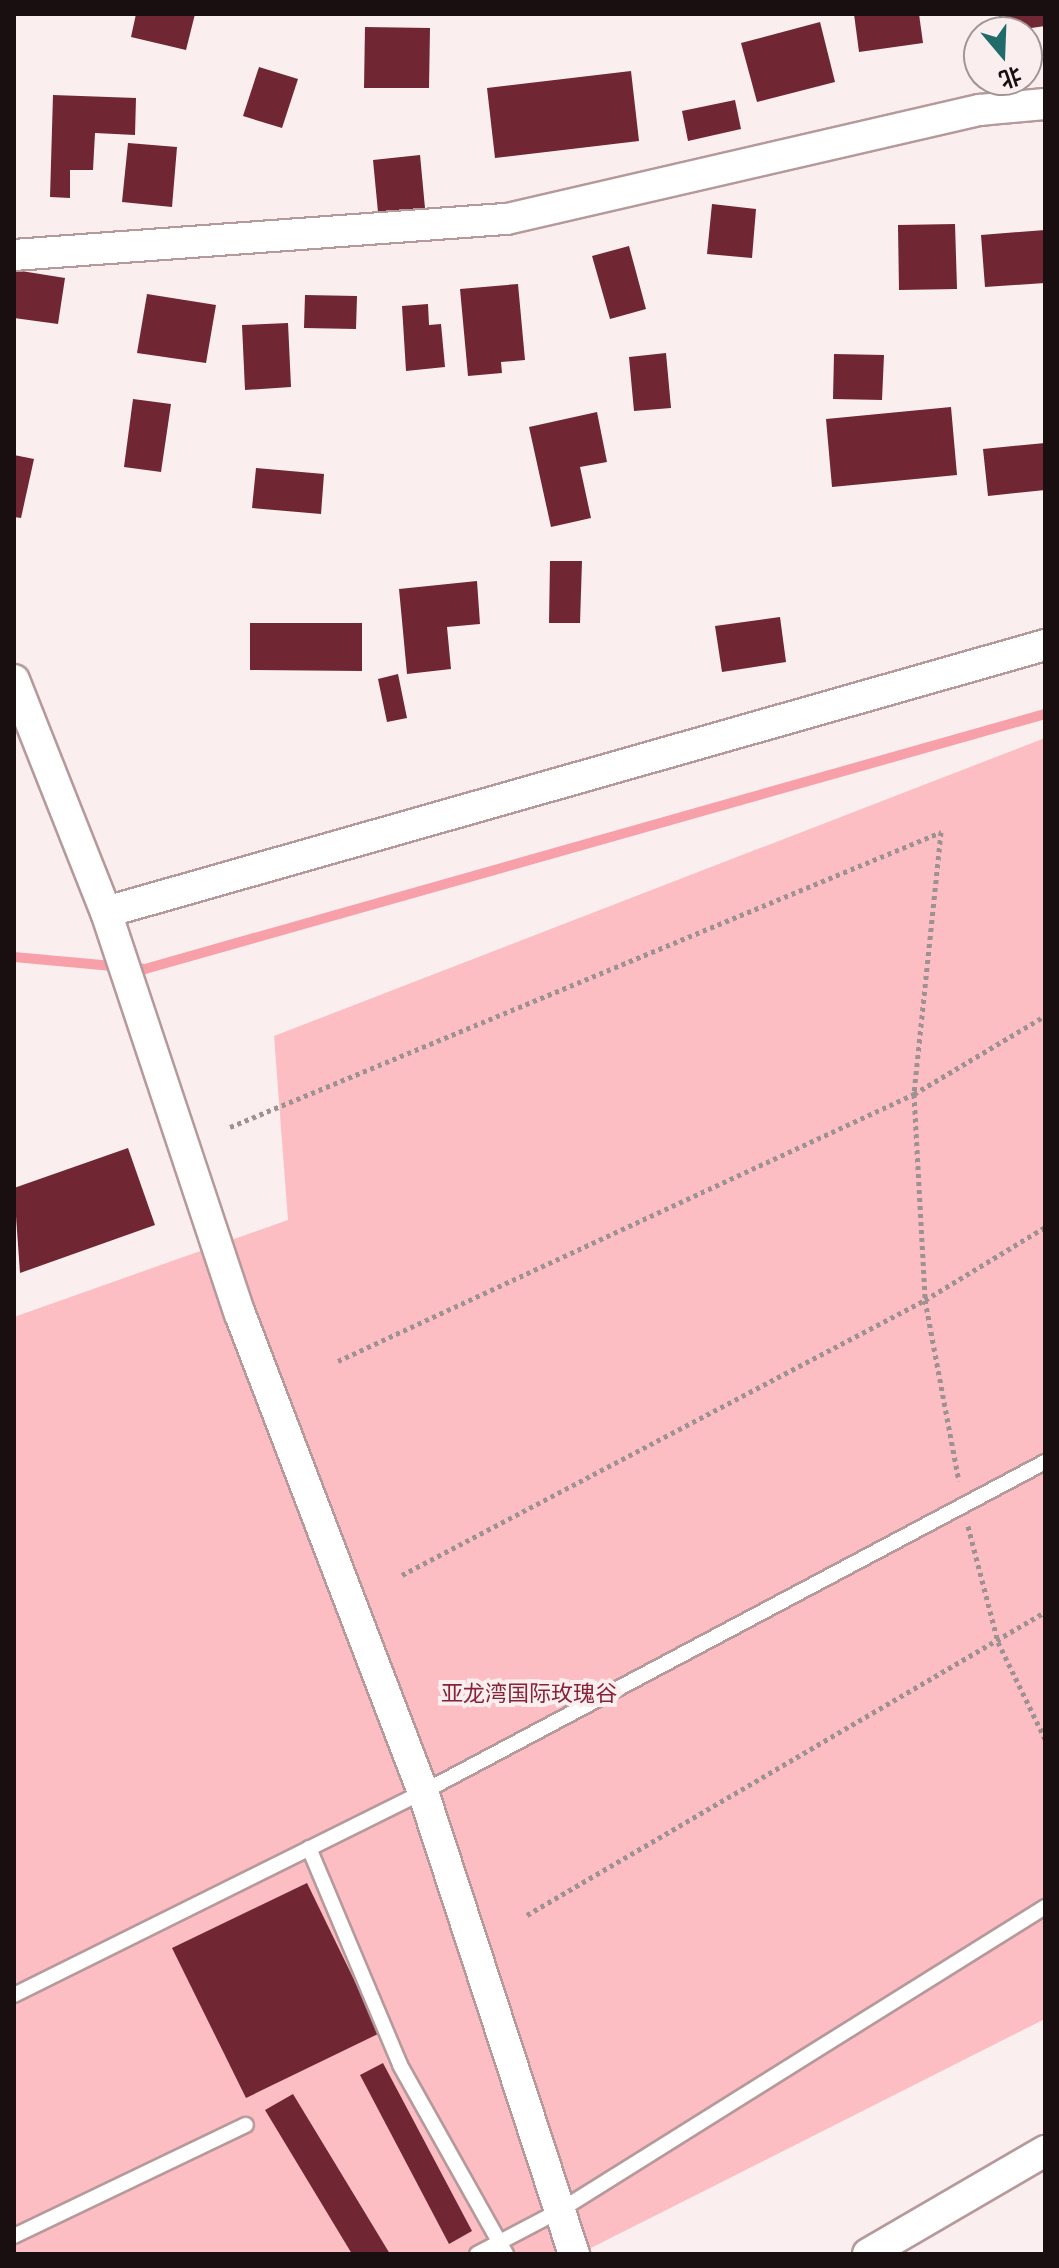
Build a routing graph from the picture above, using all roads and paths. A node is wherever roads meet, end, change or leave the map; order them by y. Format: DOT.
graph roads {
  1 [pos="1045,104"];
  2 [pos="14,255"];
  3 [pos="1045,645"];
  4 [pos="14,680"];
  5 [pos="106,912"];
  6 [pos="1045,1016"];
  7 [pos="914,1094"];
  8 [pos="230,1127"];
  9 [pos="1045,1227"];
  10 [pos="925,1300"];
  11 [pos="338,1361"];
  12 [pos="1045,1462"];
  13 [pos="964,1508"];
  14 [pos="402,1575"];
  15 [pos="1045,1612"];
  16 [pos="998,1642"];
  17 [pos="1045,1739"];
  18 [pos="423,1792"];
  19 [pos="309,1848"];
  20 [pos="1045,1907"];
  21 [pos="527,1915"];
  22 [pos="14,1995"];
  23 [pos="246,2125"];
  24 [pos="1045,2151"];
  25 [pos="559,2211"];
  26 [pos="14,2236"];
  27 [pos="477,2254"];
  28 [pos="506,2254"];
  29 [pos="574,2254"];
  30 [pos="868,2254"];
  1 -- 2 [label="street"];
  3 -- 5 [label="street"];
  4 -- 5 [label="street"];
  5 -- 18 [label="street"];
  6 -- 7 [label="path"];
  7 -- 8 [label="path"];
  7 -- 10 [label="path"];
  7 -- 11 [label="path"];
  9 -- 10 [label="path"];
  10 -- 13 [label="path"];
  10 -- 14 [label="path"];
  12 -- 13 [label="lane"];
  13 -- 16 [label="path"];
  13 -- 18 [label="lane"];
  15 -- 16 [label="path"];
  16 -- 17 [label="path"];
  16 -- 21 [label="path"];
  18 -- 19 [label="lane"];
  18 -- 25 [label="street"];
  19 -- 22 [label="lane"];
  19 -- 28 [label="lane"];
  20 -- 25 [label="lane"];
  23 -- 26 [label="lane"];
  24 -- 30 [label="street"];
  25 -- 27 [label="lane"];
  25 -- 29 [label="street"];
}
